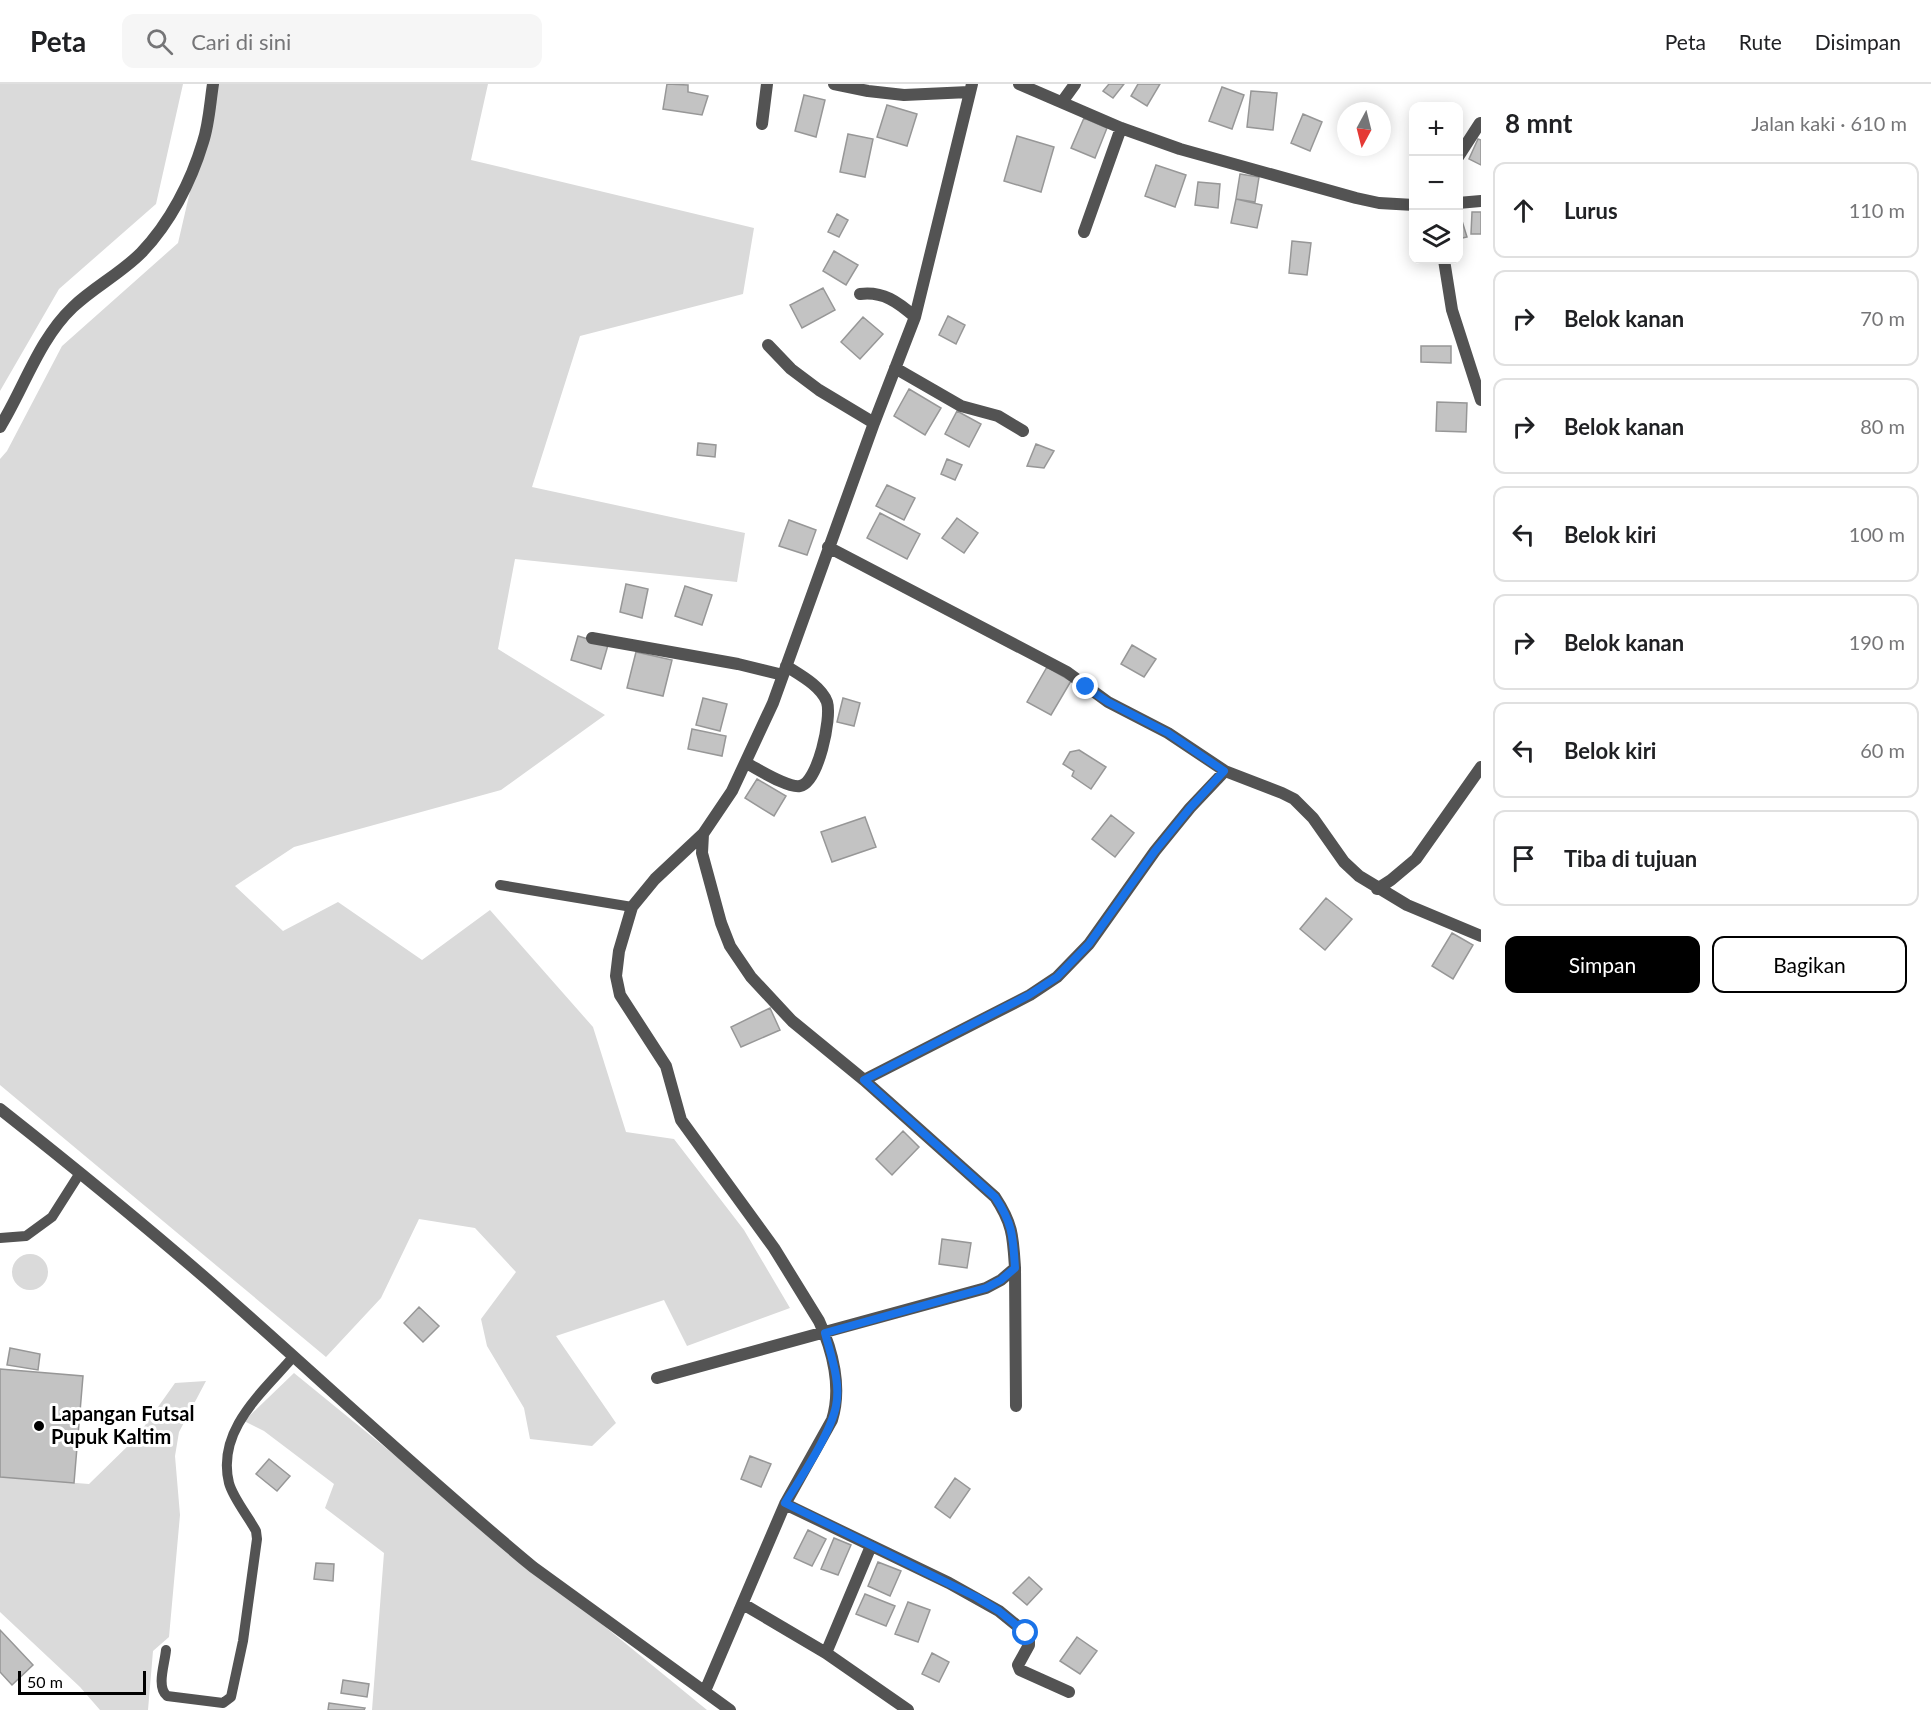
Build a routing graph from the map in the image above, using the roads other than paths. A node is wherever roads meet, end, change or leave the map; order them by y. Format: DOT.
graph roads {
  1 [pos="213,84"];
  2 [pos="766,84"];
  3 [pos="834,84"];
  4 [pos="1019,84"];
  5 [pos="1075,84"];
  6 [pos="971,88"];
  7 [pos="1062,102"];
  8 [pos="1480,123"];
  9 [pos="762,124"];
  10 [pos="1121,128"];
  11 [pos="1459,156"];
  12 [pos="1481,201"];
  13 [pos="1463,203"];
  14 [pos="1409,205"];
  15 [pos="1084,232"];
  16 [pos="1445,264"];
  17 [pos="860,294"];
  18 [pos="915,317"];
  19 [pos="768,345"];
  20 [pos="895,368"];
  21 [pos="1481,400"];
  22 [pos="874,423"];
  23 [pos="0,428"];
  24 [pos="1023,431"];
  25 [pos="828,547"];
  26 [pos="592,638"];
  27 [pos="784,670"];
  28 [pos="746,763"];
  29 [pos="1481,767"];
  30 [pos="1224,771"];
  31 [pos="703,834"];
  32 [pos="500,885"];
  33 [pos="1377,889"];
  34 [pos="632,907"];
  35 [pos="1481,936"];
  36 [pos="864,1080"];
  37 [pos="0,1108"];
  38 [pos="80,1173"];
  39 [pos="0,1238"];
  40 [pos="1015,1268"];
  41 [pos="825,1333"];
  42 [pos="293,1357"];
  43 [pos="657,1378"];
  44 [pos="1016,1406"];
  45 [pos="785,1503"];
  46 [pos="871,1546"];
  47 [pos="743,1604"];
  48 [pos="166,1650"];
  49 [pos="826,1653"];
  50 [pos="705,1691"];
  51 [pos="1069,1692"];
  52 [pos="730,1710"];
  53 [pos="908,1710"];
  1 -- 23 [label="street"];
  2 -- 9 [label="street"];
  3 -- 6 [label="street"];
  4 -- 7 [label="street"];
  5 -- 7 [label="street"];
  6 -- 18 [label="street"];
  7 -- 10 [label="street"];
  8 -- 11 [label="street"];
  10 -- 14 [label="street"];
  10 -- 15 [label="street"];
  12 -- 13 [label="street"];
  16 -- 21 [label="street"];
  17 -- 18 [label="street"];
  18 -- 20 [label="street"];
  19 -- 22 [label="street"];
  20 -- 22 [label="street"];
  20 -- 24 [label="street"];
  22 -- 25 [label="street"];
  25 -- 27 [label="street"];
  25 -- 30 [label="street"];
  26 -- 27 [label="street"];
  27 -- 28 [label="street"];
  27 -- 28 [label="street"];
  28 -- 31 [label="street"];
  29 -- 33 [label="street"];
  30 -- 33 [label="street"];
  30 -- 36 [label="street"];
  31 -- 34 [label="street"];
  31 -- 36 [label="street"];
  32 -- 34 [label="lane"];
  33 -- 35 [label="street"];
  34 -- 41 [label="street"];
  36 -- 40 [label="street"];
  37 -- 38 [label="street"];
  38 -- 39 [label="lane"];
  38 -- 42 [label="street"];
  40 -- 41 [label="street"];
  40 -- 44 [label="street"];
  41 -- 43 [label="street"];
  41 -- 45 [label="street"];
  42 -- 48 [label="lane"];
  42 -- 50 [label="street"];
  45 -- 46 [label="street"];
  45 -- 47 [label="street"];
  46 -- 49 [label="street"];
  46 -- 51 [label="street"];
  47 -- 49 [label="street"];
  47 -- 50 [label="street"];
  49 -- 53 [label="street"];
  50 -- 52 [label="street"];
}
